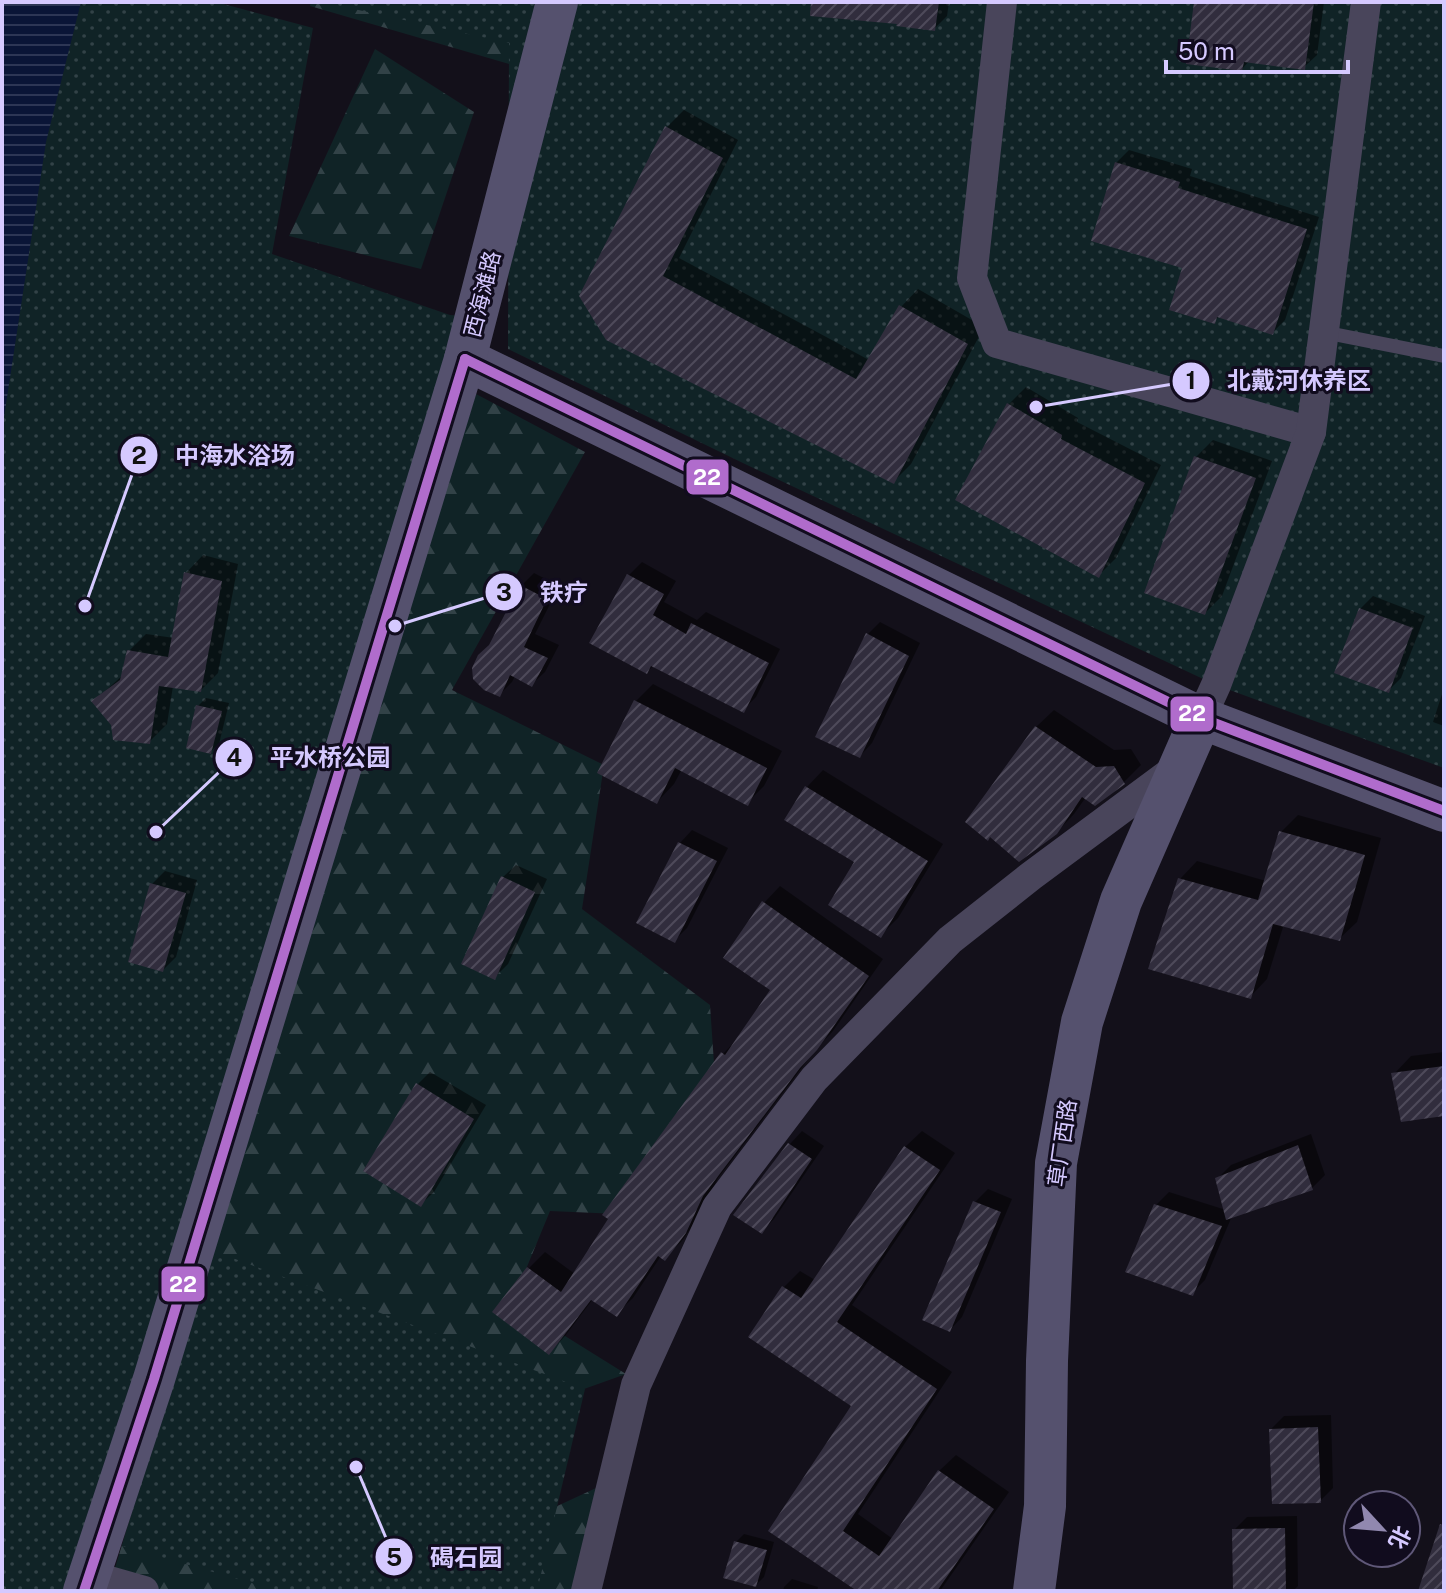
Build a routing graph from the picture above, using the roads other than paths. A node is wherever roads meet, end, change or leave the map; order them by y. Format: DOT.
graph roads {
  1 [pos="557,2"];
  2 [pos="1002,2"];
  3 [pos="1366,2"];
  4 [pos="1323,332"];
  5 [pos="1444,356"];
  6 [pos="465,359"];
  7 [pos="1311,432"];
  8 [pos="1201,718"];
  9 [pos="1180,766"];
  10 [pos="1444,811"];
  11 [pos="86,1583"];
  12 [pos="144,1591"];
  13 [pos="586,1591"];
  14 [pos="1034,1591"];
  1 -- 6 [label="main road, 西海滩路"];
  2 -- 7 [label="street"];
  3 -- 4 [label="street"];
  4 -- 5 [label="lane"];
  4 -- 7 [label="street"];
  6 -- 8 [label="main road"];
  6 -- 11 [label="main road, 西海滩路"];
  7 -- 8 [label="street"];
  8 -- 9 [label="main road, 草厂西路"];
  8 -- 10 [label="main road"];
  9 -- 13 [label="street"];
  9 -- 14 [label="main road, 草厂西路"];
  11 -- 12 [label="street"];
}
